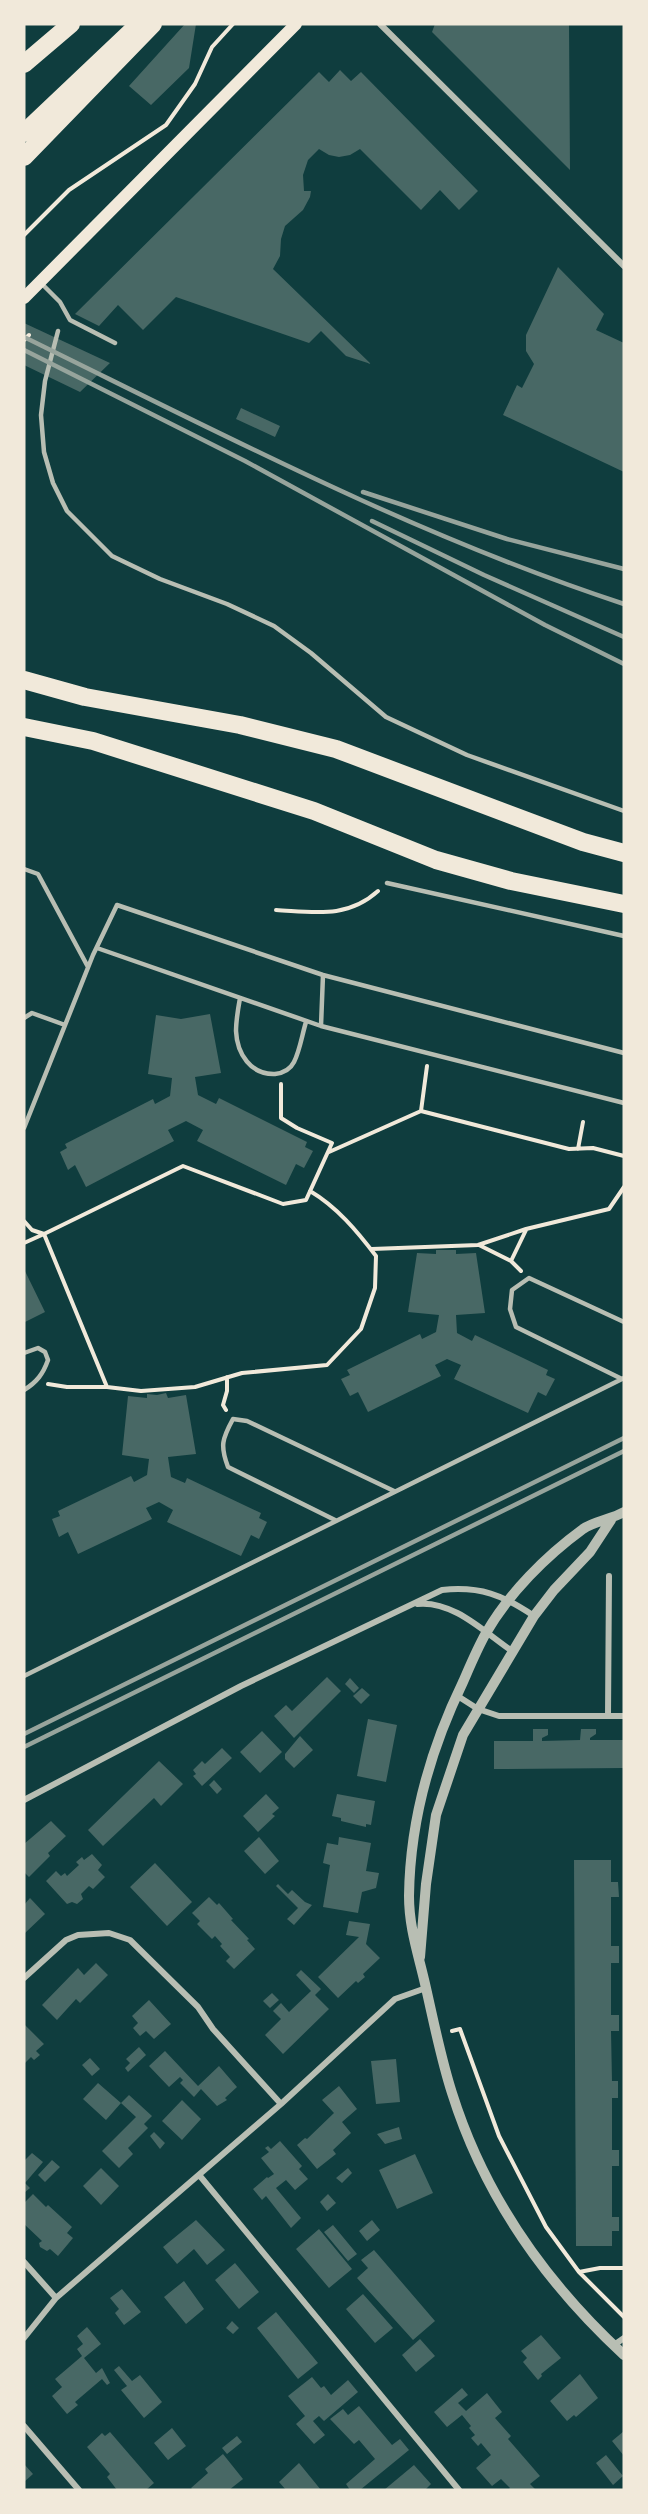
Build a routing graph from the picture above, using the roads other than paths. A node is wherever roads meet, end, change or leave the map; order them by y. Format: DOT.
graph roads {
  1 [pos="71,24"];
  2 [pos="139,24"];
  3 [pos="153,24"];
  4 [pos="296,24"];
  5 [pos="380,24"];
  6 [pos="24,64"];
  7 [pos="24,133"];
  8 [pos="24,157"];
  9 [pos="624,267"];
  10 [pos="40,282"];
  11 [pos="24,298"];
  12 [pos="58,331"];
  13 [pos="115,343"];
  14 [pos="24,680"];
  15 [pos="24,727"];
  16 [pos="624,811"];
  17 [pos="624,853"];
  18 [pos="24,869"];
  19 [pos="387,883"];
  20 [pos="624,904"];
  21 [pos="624,936"];
  22 [pos="97,948"];
  23 [pos="88,967"];
  24 [pos="323,975"];
  25 [pos="240,998"];
  26 [pos="24,1018"];
  27 [pos="306,1022"];
  28 [pos="65,1025"];
  29 [pos="321,1026"];
  30 [pos="624,1053"];
  31 [pos="624,1103"];
  32 [pos="24,1128"];
  33 [pos="624,1323"];
  34 [pos="24,1353"];
  35 [pos="623,1379"];
  36 [pos="24,1390"];
  37 [pos="394,1491"];
  38 [pos="624,1512"];
  39 [pos="336,1520"];
  40 [pos="610,1520"];
  41 [pos="609,1576"];
  42 [pos="509,1599"];
  43 [pos="411,1604"];
  44 [pos="534,1616"];
  45 [pos="486,1634"];
  46 [pos="512,1651"];
  47 [pos="24,1676"];
  48 [pos="456,1695"];
  49 [pos="478,1709"];
  50 [pos="608,1716"];
  51 [pos="624,1716"];
  52 [pos="24,1800"];
  53 [pos="420,1963"];
  54 [pos="24,1978"];
  55 [pos="426,1988"];
  56 [pos="281,2104"];
  57 [pos="200,2176"];
  58 [pos="24,2262"];
  59 [pos="56,2298"];
  60 [pos="24,2337"];
  61 [pos="624,2338"];
  62 [pos="614,2345"];
  63 [pos="624,2355"];
  64 [pos="24,2426"];
  65 [pos="79,2490"];
  66 [pos="459,2490"];
  1 -- 6 [label="highway"];
  2 -- 7 [label="highway"];
  3 -- 8 [label="highway"];
  4 -- 10 [label="main road"];
  5 -- 9 [label="street"];
  10 -- 11 [label="main road"];
  10 -- 13 [label="lane"];
  12 -- 16 [label="lane"];
  14 -- 17 [label="highway"];
  15 -- 20 [label="highway"];
  18 -- 23 [label="lane"];
  19 -- 21 [label="lane"];
  22 -- 23 [label="lane"];
  22 -- 24 [label="lane"];
  22 -- 25 [label="lane"];
  23 -- 28 [label="lane"];
  24 -- 29 [label="lane"];
  24 -- 30 [label="lane"];
  25 -- 27 [label="lane"];
  25 -- 27 [label="lane"];
  26 -- 28 [label="lane"];
  27 -- 29 [label="lane"];
  28 -- 32 [label="lane"];
  29 -- 31 [label="lane"];
  33 -- 35 [label="lane"];
  34 -- 36 [label="lane"];
  35 -- 37 [label="lane"];
  37 -- 39 [label="lane"];
  37 -- 39 [label="lane"];
  38 -- 40 [label="street"];
  39 -- 47 [label="lane"];
  40 -- 42 [label="street"];
  40 -- 44 [label="street"];
  41 -- 50 [label="street"];
  42 -- 43 [label="street"];
  42 -- 44 [label="street"];
  42 -- 45 [label="street"];
  43 -- 45 [label="street"];
  43 -- 52 [label="street"];
  44 -- 46 [label="street"];
  45 -- 46 [label="street"];
  45 -- 48 [label="street"];
  46 -- 49 [label="street"];
  48 -- 49 [label="street"];
  48 -- 53 [label="street"];
  49 -- 50 [label="street"];
  49 -- 53 [label="street"];
  50 -- 51 [label="street"];
  53 -- 55 [label="street"];
  54 -- 56 [label="street"];
  55 -- 56 [label="street"];
  55 -- 62 [label="street"];
  56 -- 57 [label="street"];
  57 -- 59 [label="street"];
  57 -- 66 [label="street"];
  58 -- 59 [label="street"];
  59 -- 60 [label="street"];
  61 -- 62 [label="street"];
  62 -- 63 [label="street"];
  64 -- 65 [label="street"];
}
